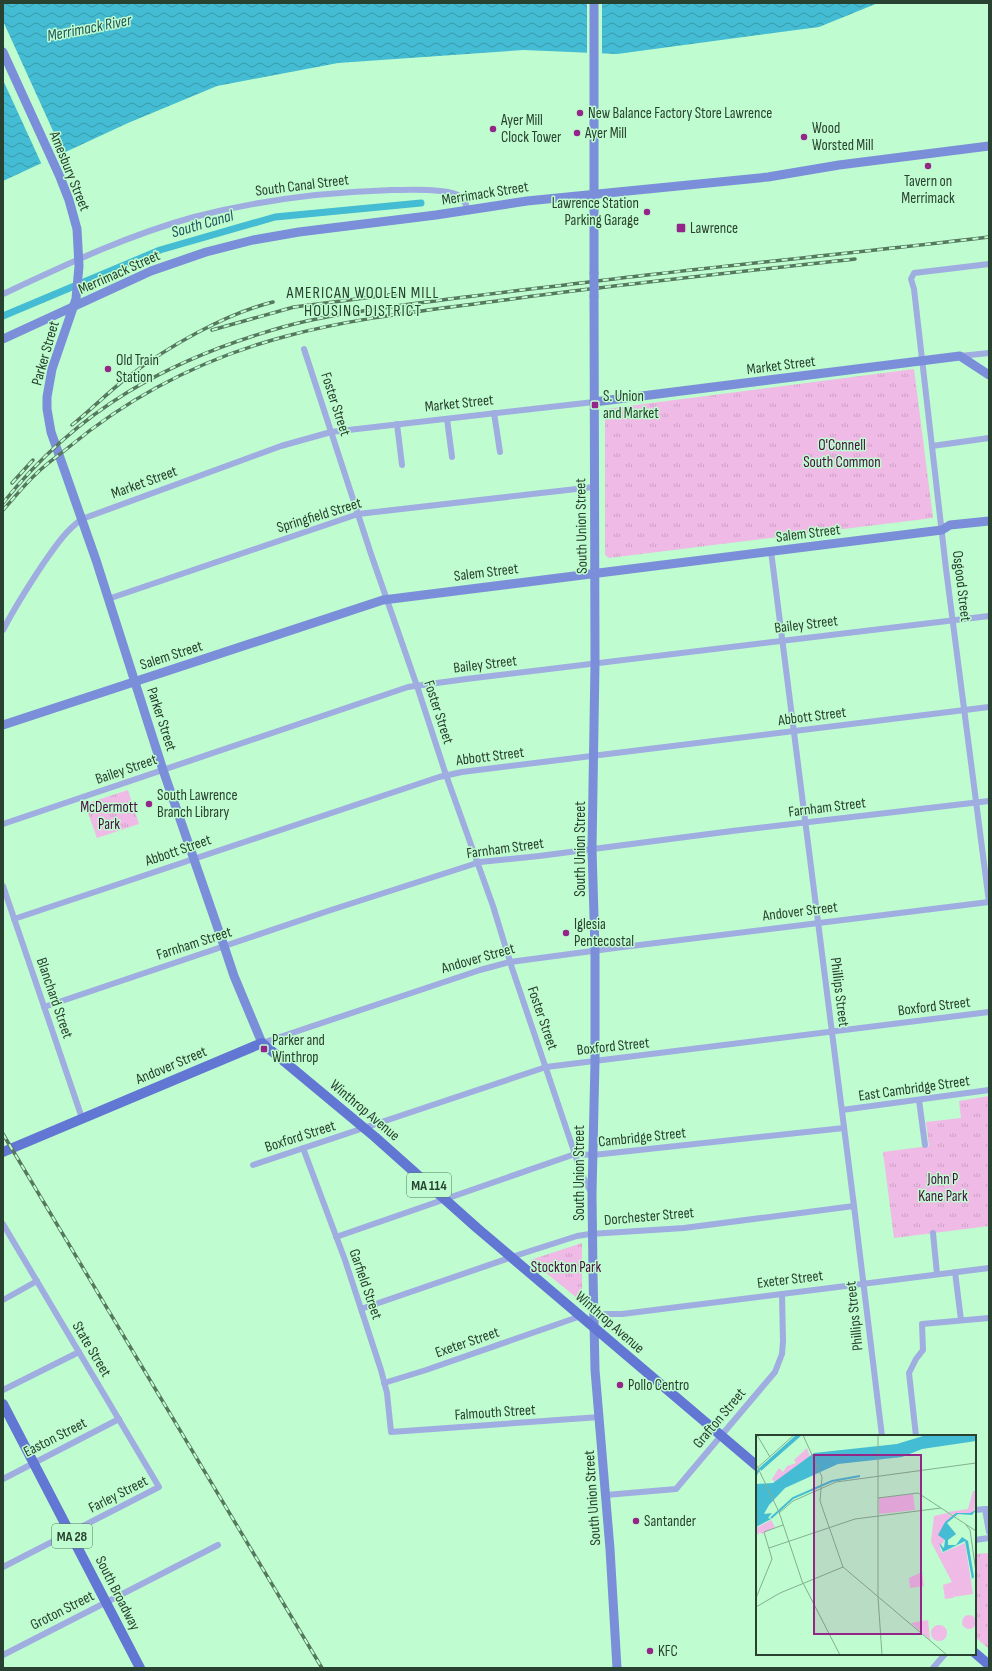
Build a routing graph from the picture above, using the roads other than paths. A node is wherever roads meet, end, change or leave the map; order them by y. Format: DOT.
graph roads {
  1 [pos="594,3"];
  2 [pos="3,52"];
  3 [pos="989,146"];
  4 [pos="595,194"];
  5 [pos="468,210"];
  6 [pos="79,262"];
  7 [pos="989,264"];
  8 [pos="3,294"];
  9 [pos="75,303"];
  10 [pos="3,339"];
  11 [pos="304,349"];
  12 [pos="989,353"];
  13 [pos="960,356"];
  14 [pos="922,361"];
  15 [pos="989,375"];
  16 [pos="594,402"];
  17 [pos="494,413"];
  18 [pos="447,419"];
  19 [pos="397,424"];
  20 [pos="331,432"];
  21 [pos="989,438"];
  22 [pos="932,446"];
  23 [pos="500,452"];
  24 [pos="452,457"];
  25 [pos="402,465"];
  26 [pos="594,487"];
  27 [pos="358,514"];
  28 [pos="82,519"];
  29 [pos="989,521"];
  30 [pos="942,530"];
  31 [pos="771,551"];
  32 [pos="595,573"];
  33 [pos="387,599"];
  34 [pos="108,600"];
  35 [pos="989,616"];
  36 [pos="953,621"];
  37 [pos="3,630"];
  38 [pos="782,640"];
  39 [pos="595,663"];
  40 [pos="135,681"];
  41 [pos="418,686"];
  42 [pos="989,707"];
  43 [pos="965,710"];
  44 [pos="3,725"];
  45 [pos="794,731"];
  46 [pos="595,757"];
  47 [pos="164,770"];
  48 [pos="446,775"];
  49 [pos="989,801"];
  50 [pos="977,802"];
  51 [pos="806,822"];
  52 [pos="3,824"];
  53 [pos="592,849"];
  54 [pos="194,859"];
  55 [pos="477,862"];
  56 [pos="3,886"];
  57 [pos="989,902"];
  58 [pos="14,919"];
  59 [pos="818,924"];
  60 [pos="224,946"];
  61 [pos="595,950"];
  62 [pos="510,962"];
  63 [pos="44,1008"];
  64 [pos="989,1012"];
  65 [pos="832,1032"];
  66 [pos="262,1043"];
  67 [pos="595,1061"];
  68 [pos="546,1067"];
  69 [pos="989,1090"];
  70 [pos="919,1100"];
  71 [pos="842,1110"];
  72 [pos="82,1118"];
  73 [pos="364,1128"];
  74 [pos="844,1128"];
  75 [pos="925,1145"];
  76 [pos="303,1148"];
  77 [pos="3,1152"];
  78 [pos="575,1154"];
  79 [pos="593,1155"];
  80 [pos="253,1165"];
  81 [pos="592,1194"];
  82 [pos="446,1200"];
  83 [pos="854,1206"];
  84 [pos="3,1224"];
  85 [pos="933,1233"];
  86 [pos="593,1234"];
  87 [pos="336,1237"];
  88 [pos="511,1257"];
  89 [pos="989,1268"];
  90 [pos="955,1272"];
  91 [pos="937,1274"];
  92 [pos="37,1282"];
  93 [pos="864,1283"];
  94 [pos="782,1294"];
  95 [pos="3,1300"];
  96 [pos="361,1308"];
  97 [pos="594,1314"];
  98 [pos="581,1316"];
  99 [pos="989,1318"];
  100 [pos="961,1320"];
  101 [pos="594,1327"];
  102 [pos="79,1352"];
  103 [pos="384,1383"];
  104 [pos="3,1390"];
  105 [pos="3,1404"];
  106 [pos="600,1418"];
  107 [pos="119,1419"];
  108 [pos="391,1432"];
  109 [pos="882,1435"];
  110 [pos="916,1435"];
  111 [pos="721,1436"];
  112 [pos="34,1463"];
  113 [pos="756,1465"];
  114 [pos="3,1479"];
  115 [pos="159,1487"];
  116 [pos="606,1495"];
  117 [pos="987,1509"];
  118 [pos="976,1510"];
  119 [pos="989,1532"];
  120 [pos="70,1533"];
  121 [pos="989,1538"];
  122 [pos="976,1540"];
  123 [pos="218,1545"];
  124 [pos="3,1567"];
  125 [pos="106,1602"];
  126 [pos="976,1654"];
  127 [pos="3,1655"];
  128 [pos="944,1655"];
  129 [pos="989,1665"];
  130 [pos="140,1668"];
  131 [pos="617,1668"];
  132 [pos="933,1668"];
  1 -- 4 [label="main road, South Union Street"];
  2 -- 6 [label="main road, Amesbury Street"];
  3 -- 4 [label="main road, Merrimack Street"];
  4 -- 5 [label="main road, Merrimack Street"];
  4 -- 16 [label="main road, South Union Street, bridge"];
  5 -- 6 [label="street, South Canal Street"];
  5 -- 9 [label="main road, Merrimack Street"];
  6 -- 8 [label="street, South Canal Street"];
  6 -- 9 [label="main road, Amesbury Street"];
  7 -- 14 [label="street, Osgood Street"];
  9 -- 10 [label="main road, Merrimack Street"];
  9 -- 28 [label="main road, Parker Street / MA 114"];
  11 -- 20 [label="street, Foster Street"];
  12 -- 13 [label="street, Market Street"];
  13 -- 14 [label="main road, Market Street"];
  13 -- 15 [label="main road"];
  14 -- 16 [label="main road, Market Street"];
  14 -- 22 [label="street, Osgood Street"];
  16 -- 17 [label="street, Market Street"];
  16 -- 26 [label="main road, South Union Street"];
  17 -- 18 [label="street, Market Street"];
  17 -- 23 [label="street"];
  18 -- 19 [label="street, Market Street"];
  18 -- 24 [label="street"];
  19 -- 20 [label="street, Market Street"];
  19 -- 25 [label="street"];
  20 -- 27 [label="street, Foster Street"];
  20 -- 28 [label="street, Market Street"];
  21 -- 22 [label="street"];
  22 -- 30 [label="street, Osgood Street"];
  26 -- 27 [label="street, Springfield Street"];
  26 -- 32 [label="main road, South Union Street"];
  27 -- 33 [label="street, Foster Street"];
  27 -- 34 [label="street, Springfield Street"];
  28 -- 34 [label="main road, Parker Street / MA 114"];
  28 -- 37 [label="street, Market Street"];
  29 -- 30 [label="main road, Salem Street"];
  30 -- 31 [label="main road, Salem Street"];
  30 -- 36 [label="street, Osgood Street"];
  31 -- 32 [label="main road, Salem Street"];
  31 -- 38 [label="street, Phillips Street"];
  32 -- 33 [label="main road, Salem Street"];
  32 -- 39 [label="main road, South Union Street"];
  33 -- 40 [label="main road, Salem Street"];
  33 -- 41 [label="street, Foster Street"];
  34 -- 40 [label="main road, Parker Street / MA 114"];
  35 -- 36 [label="street, Bailey Street"];
  36 -- 38 [label="street, Bailey Street"];
  36 -- 43 [label="street, Osgood Street"];
  38 -- 39 [label="street, Bailey Street"];
  38 -- 45 [label="street, Phillips Street"];
  39 -- 41 [label="street, Bailey Street"];
  39 -- 46 [label="main road, South Union Street"];
  40 -- 44 [label="main road, Salem Street"];
  40 -- 47 [label="main road, Parker Street / MA 114"];
  41 -- 47 [label="street, Bailey Street"];
  41 -- 48 [label="street, Foster Street"];
  42 -- 43 [label="street, Abbott Street"];
  43 -- 45 [label="street, Abbott Street"];
  43 -- 50 [label="street, Osgood Street"];
  45 -- 46 [label="street, Abbott Street"];
  45 -- 51 [label="street, Phillips Street"];
  46 -- 48 [label="street, Abbott Street"];
  46 -- 53 [label="main road, South Union Street"];
  47 -- 52 [label="street, Bailey Street"];
  47 -- 54 [label="main road, Parker Street / MA 114"];
  48 -- 54 [label="street, Abbott Street"];
  48 -- 55 [label="street, Foster Street"];
  49 -- 50 [label="street, Farnham Street"];
  50 -- 51 [label="street, Farnham Street"];
  50 -- 57 [label="street, Osgood Street"];
  51 -- 53 [label="street, Farnham Street"];
  51 -- 59 [label="street, Phillips Street"];
  53 -- 55 [label="street, Farnham Street"];
  53 -- 61 [label="main road, South Union Street"];
  54 -- 58 [label="street, Abbott Street"];
  54 -- 60 [label="main road, Parker Street / MA 114"];
  55 -- 60 [label="street, Farnham Street"];
  55 -- 62 [label="street, Foster Street"];
  56 -- 58 [label="street, Blanchard Street"];
  57 -- 59 [label="street, Andover Street"];
  58 -- 63 [label="street, Blanchard Street"];
  59 -- 61 [label="street, Andover Street"];
  59 -- 65 [label="street, Phillips Street"];
  60 -- 63 [label="street, Farnham Street"];
  60 -- 66 [label="main road, Parker Street / MA 114"];
  61 -- 62 [label="street, Andover Street"];
  61 -- 67 [label="main road, South Union Street"];
  62 -- 66 [label="street, Andover Street"];
  62 -- 68 [label="street, Foster Street"];
  63 -- 72 [label="street, Blanchard Street"];
  64 -- 65 [label="street, Boxford Street"];
  65 -- 67 [label="street, Boxford Street"];
  65 -- 71 [label="street, Phillips Street"];
  66 -- 72 [label="main road, Andover Street"];
  66 -- 73 [label="main road, Winthrop Avenue / MA 114"];
  67 -- 68 [label="street, Boxford Street"];
  67 -- 79 [label="main road, South Union Street"];
  68 -- 73 [label="street, Boxford Street"];
  68 -- 78 [label="street, Foster Street"];
  69 -- 70 [label="street, East Cambridge Street"];
  70 -- 71 [label="street, East Cambridge Street"];
  70 -- 75 [label="street"];
  71 -- 74 [label="street, Phillips Street"];
  72 -- 77 [label="main road, Andover Street"];
  73 -- 76 [label="street, Boxford Street"];
  73 -- 82 [label="main road, Winthrop Avenue / MA 114"];
  74 -- 79 [label="street, Cambridge Street"];
  74 -- 83 [label="street, Phillips Street"];
  76 -- 80 [label="street, Boxford Street"];
  76 -- 87 [label="street, Garfield Street"];
  78 -- 79 [label="street, Cambridge Street"];
  78 -- 81 [label="street, Foster Street"];
  78 -- 82 [label="street, Cambridge Street"];
  79 -- 81 [label="main road, South Union Street"];
  81 -- 86 [label="main road, South Union Street"];
  82 -- 87 [label="street, Cambridge Street"];
  82 -- 88 [label="main road, Winthrop Avenue / MA 114"];
  83 -- 86 [label="street, Dorchester Street"];
  83 -- 93 [label="street, Phillips Street"];
  84 -- 92 [label="street, State Street"];
  85 -- 91 [label="street"];
  86 -- 88 [label="street, Dorchester Street"];
  86 -- 97 [label="main road, South Union Street"];
  87 -- 96 [label="street, Garfield Street"];
  88 -- 96 [label="street, Dorchester Street"];
  88 -- 98 [label="main road, Winthrop Avenue / MA 114"];
  89 -- 90 [label="street, Exeter Street"];
  90 -- 91 [label="street, Exeter Street"];
  90 -- 100 [label="street"];
  91 -- 93 [label="street, Exeter Street"];
  92 -- 95 [label="street"];
  92 -- 102 [label="street, State Street"];
  93 -- 94 [label="street, Exeter Street"];
  93 -- 109 [label="street, Phillips Street"];
  94 -- 97 [label="street, Exeter Street"];
  94 -- 111 [label="street, Grafton Street"];
  96 -- 103 [label="street, Garfield Street"];
  97 -- 101 [label="main road, South Union Street"];
  98 -- 101 [label="main road, Winthrop Avenue / MA 114"];
  98 -- 103 [label="street, Exeter Street"];
  99 -- 100 [label="street"];
  100 -- 110 [label="street"];
  101 -- 106 [label="main road, South Union Street"];
  101 -- 111 [label="main road, Winthrop Avenue / MA 114"];
  102 -- 104 [label="street"];
  102 -- 107 [label="street, State Street"];
  103 -- 108 [label="street, Garfield Street"];
  105 -- 112 [label="main road, South Broadway / MA 28"];
  106 -- 108 [label="street, Falmouth Street"];
  106 -- 116 [label="main road, South Union Street"];
  107 -- 112 [label="street, Easton Street"];
  107 -- 115 [label="street, State Street"];
  111 -- 113 [label="main road, Winthrop Avenue / MA 114"];
  111 -- 116 [label="street, Grafton Street"];
  112 -- 114 [label="street, Easton Street"];
  112 -- 120 [label="main road, South Broadway / MA 28"];
  115 -- 120 [label="street, Farley Street"];
  116 -- 131 [label="main road, South Union Street"];
  117 -- 118 [label="street"];
  117 -- 119 [label="street"];
  120 -- 124 [label="street, Farley Street"];
  120 -- 125 [label="main road, South Broadway / MA 28"];
  121 -- 122 [label="street"];
  123 -- 125 [label="street, Groton Street"];
  125 -- 127 [label="street, Groton Street"];
  125 -- 130 [label="main road, South Broadway / MA 28"];
  126 -- 129 [label="main road"];
  128 -- 132 [label="street"];
}
